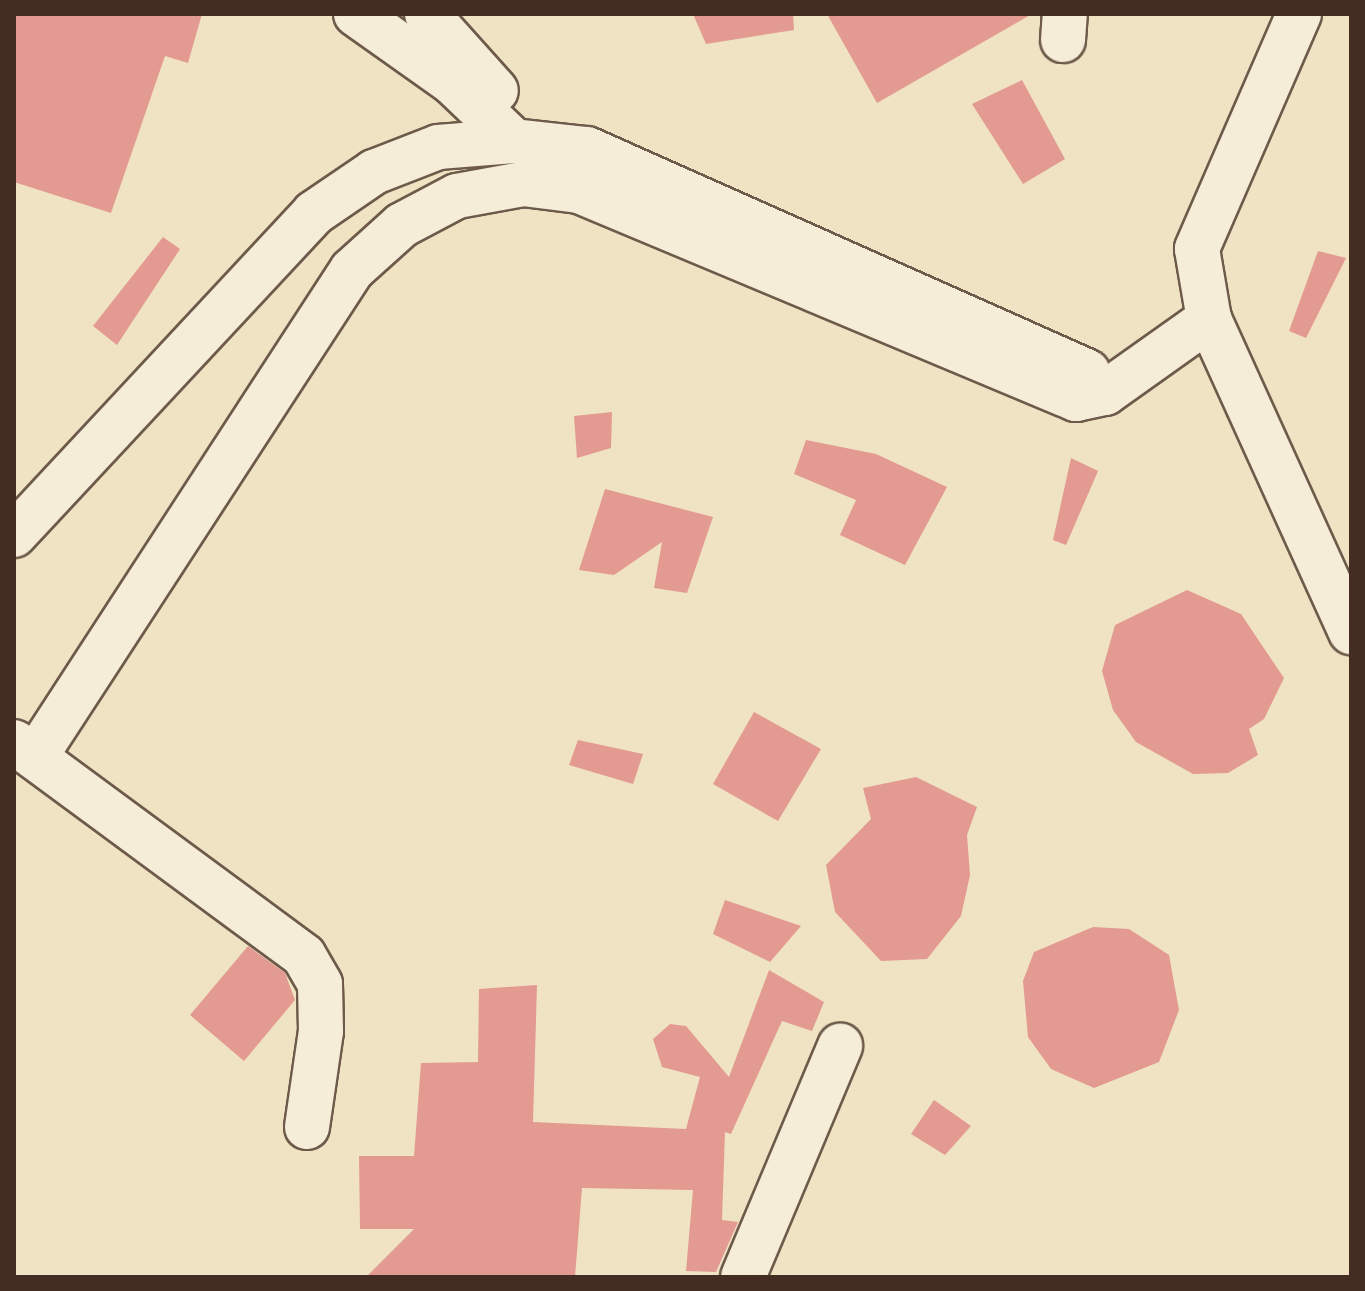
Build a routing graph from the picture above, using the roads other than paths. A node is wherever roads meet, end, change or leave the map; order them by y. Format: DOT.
graph roads {
  1 [pos="356,14"];
  2 [pos="427,14"];
  3 [pos="1299,14"];
  4 [pos="531,143"];
  5 [pos="1209,319"];
  6 [pos="1102,385"];
  7 [pos="14,535"];
  8 [pos="1351,632"];
  9 [pos="25,750"];
  10 [pos="840,1046"];
  11 [pos="307,1127"];
  12 [pos="743,1277"];
  1 -- 4 [label="street"];
  2 -- 4 [label="street"];
  3 -- 5 [label="street"];
  4 -- 6 [label="street"];
  4 -- 7 [label="street"];
  5 -- 6 [label="street"];
  5 -- 8 [label="street"];
  6 -- 9 [label="street"];
  9 -- 11 [label="street"];
  10 -- 12 [label="street"];
}
